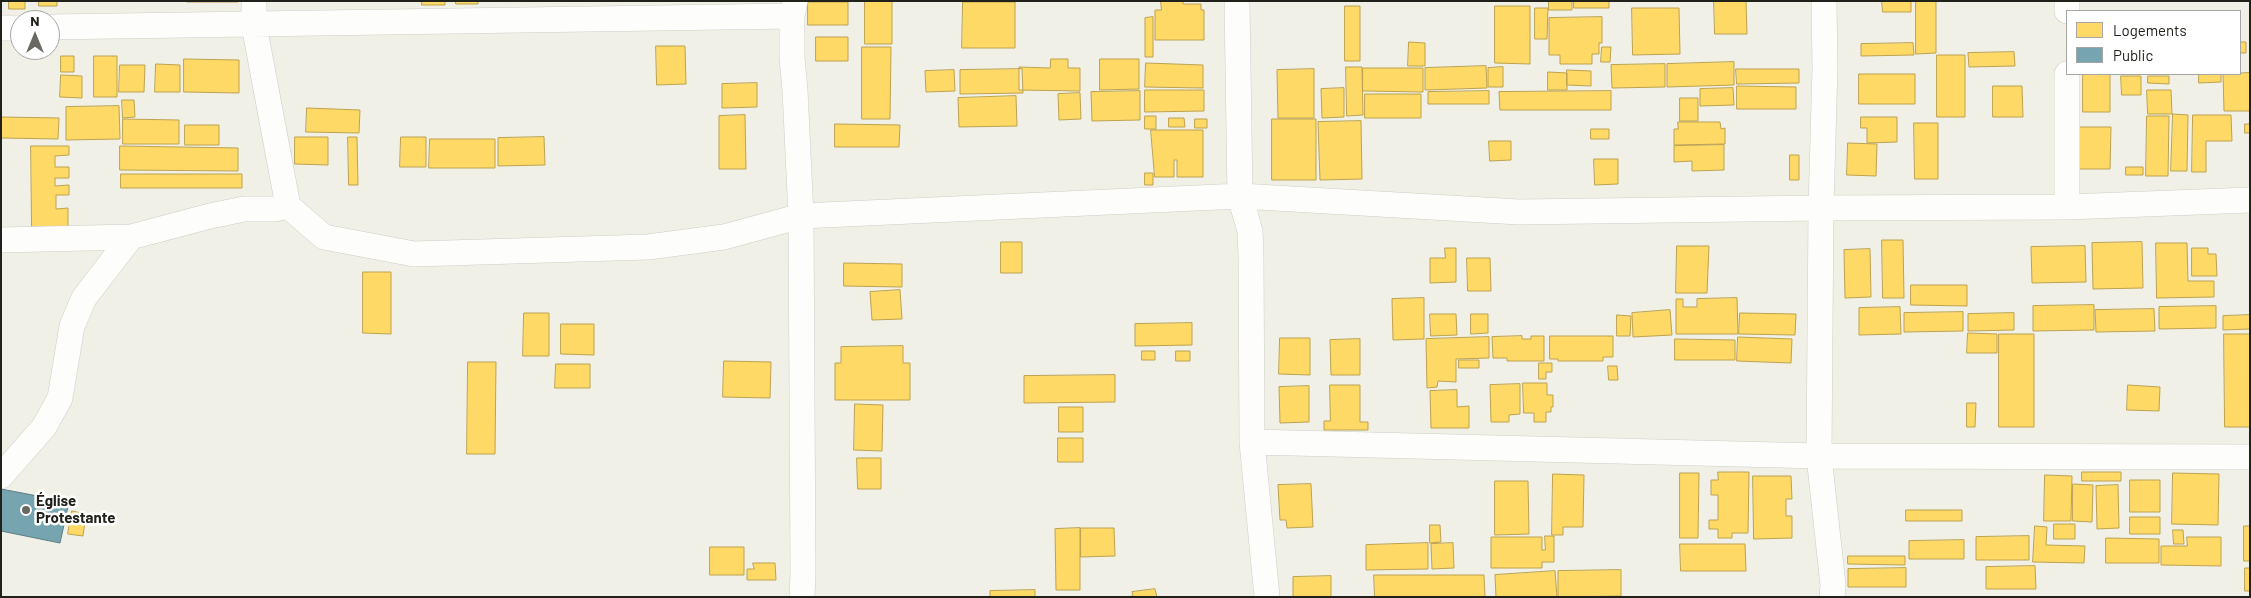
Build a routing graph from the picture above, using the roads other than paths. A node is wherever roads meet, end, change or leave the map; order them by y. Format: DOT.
graph roads {
  1 [pos="1238,1"];
  2 [pos="1824,1"];
  3 [pos="794,9"];
  4 [pos="254,13"];
  5 [pos="60,27"];
  6 [pos="2067,75"];
  7 [pos="1240,196"];
  8 [pos="2250,200"];
  9 [pos="288,206"];
  10 [pos="2067,207"];
  11 [pos="1821,208"];
  12 [pos="800,216"];
  13 [pos="131,237"];
  14 [pos="1,240"];
  15 [pos="1252,442"];
  16 [pos="1819,456"];
  17 [pos="2250,457"];
  18 [pos="1,476"];
  19 [pos="802,597"];
  20 [pos="1267,597"];
  21 [pos="1832,597"];
  1 -- 7 [label="street"];
  2 -- 11 [label="street"];
  3 -- 4 [label="street"];
  3 -- 12 [label="street"];
  4 -- 5 [label="street"];
  4 -- 9 [label="street"];
  6 -- 10 [label="street"];
  7 -- 11 [label="street"];
  7 -- 12 [label="street"];
  7 -- 15 [label="street"];
  8 -- 10 [label="street"];
  9 -- 12 [label="street"];
  9 -- 13 [label="street"];
  10 -- 11 [label="street"];
  11 -- 16 [label="street"];
  12 -- 19 [label="street"];
  13 -- 14 [label="street"];
  13 -- 18 [label="street"];
  15 -- 16 [label="street"];
  15 -- 20 [label="street"];
  16 -- 17 [label="street"];
  16 -- 21 [label="street"];
}
